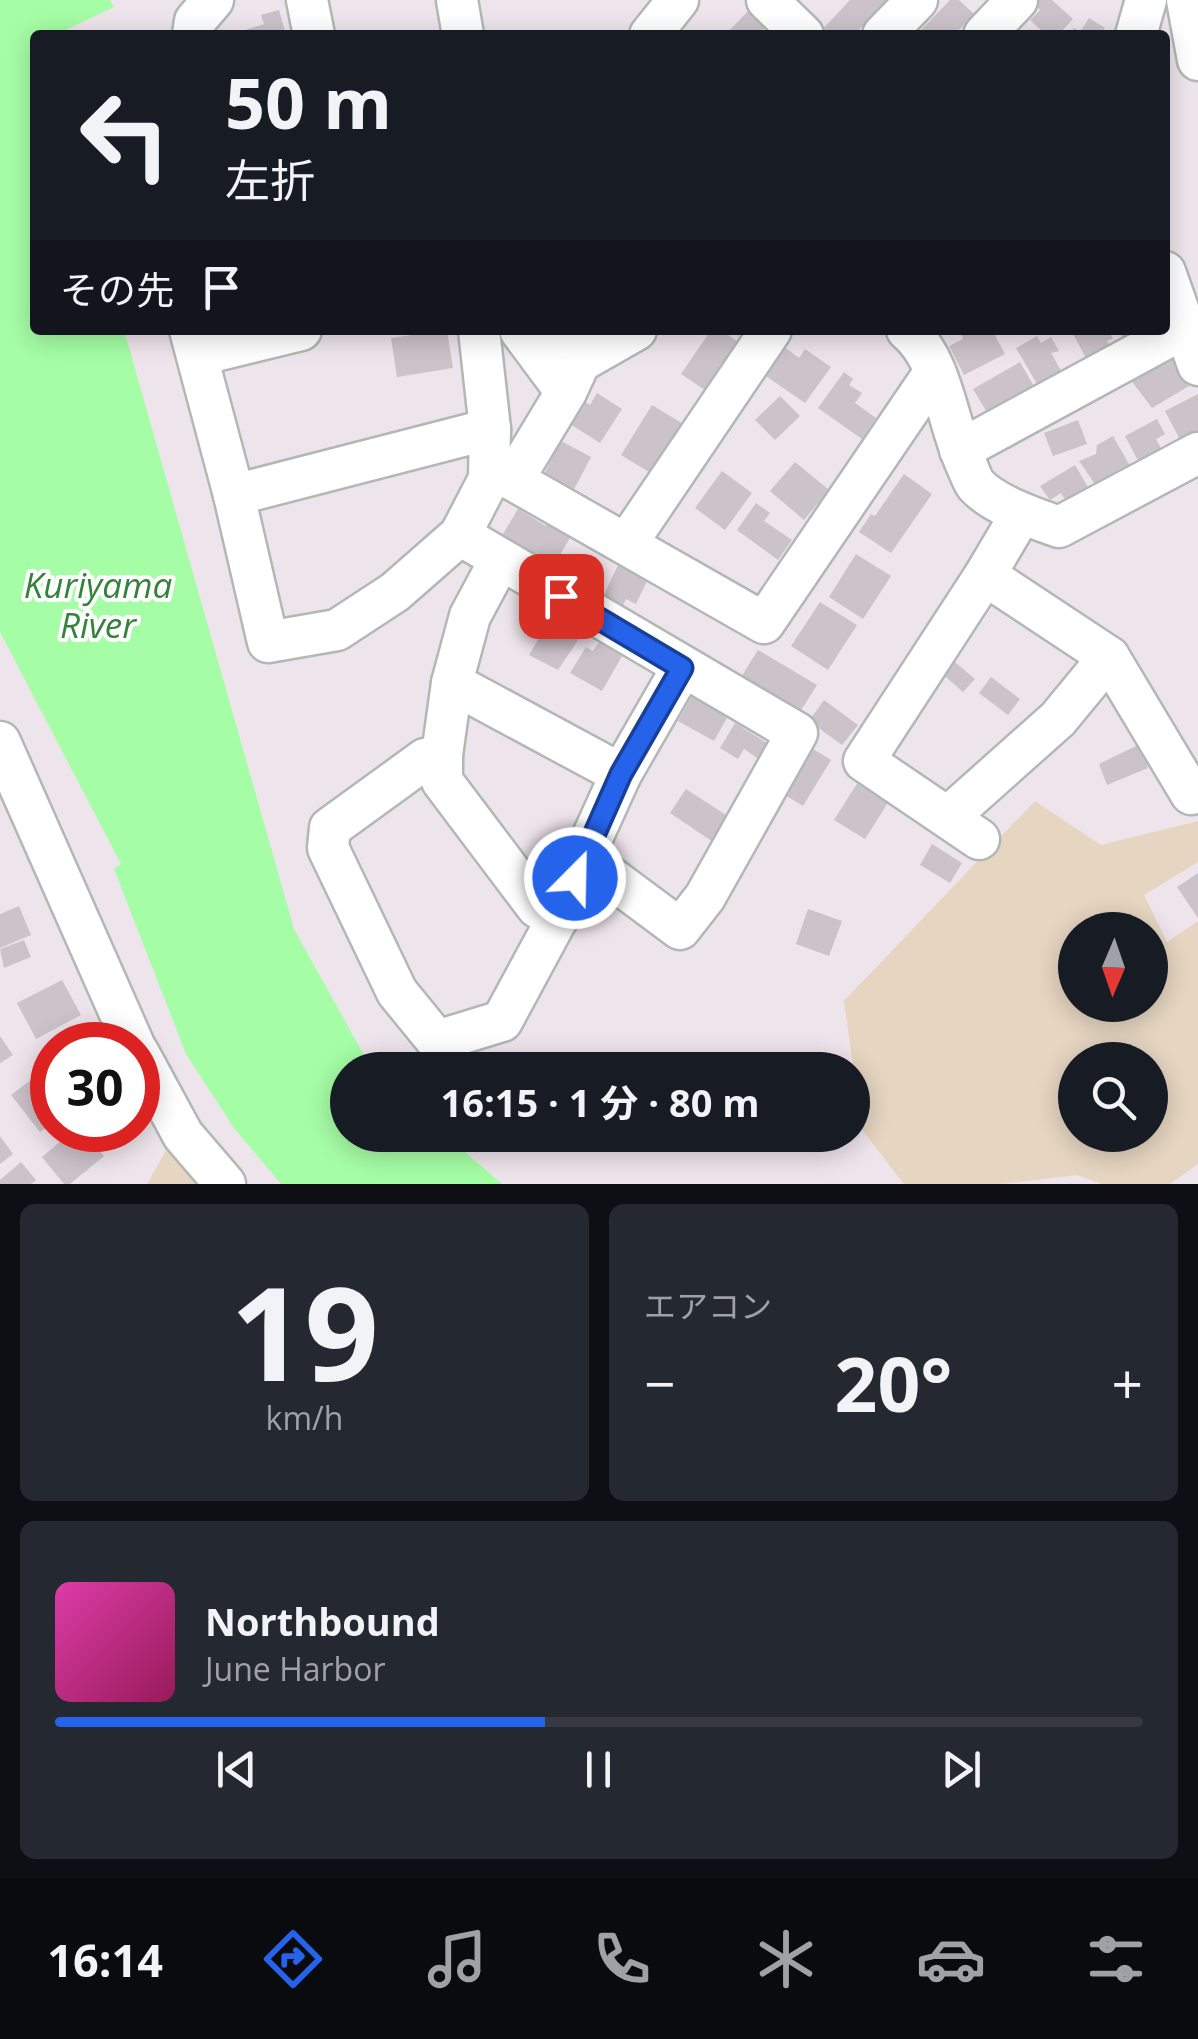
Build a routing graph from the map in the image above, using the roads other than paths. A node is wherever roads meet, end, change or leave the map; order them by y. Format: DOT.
graph roads {
  1 [pos="213,0"];
  2 [pos="307,0"];
  3 [pos="457,0"];
  4 [pos="678,0"];
  5 [pos="917,0"];
  6 [pos="1017,0"];
  7 [pos="1146,0"];
  8 [pos="1187,0"];
  9 [pos="194,30"];
  10 [pos="313,30"];
  11 [pos="462,30"];
  12 [pos="654,30"];
  13 [pos="888,30"];
  14 [pos="989,30"];
  15 [pos="1137,30"];
  16 [pos="1198,60"];
  17 [pos="1170,286"];
  18 [pos="260,335"];
  19 [pos="480,335"];
  20 [pos="524,335"];
  21 [pos="627,335"];
  22 [pos="768,335"];
  23 [pos="195,343"];
  24 [pos="925,343"];
  25 [pos="1191,347"];
  26 [pos="566,392"];
  27 [pos="490,429"];
  28 [pos="960,450"];
  29 [pos="1198,453"];
  30 [pos="234,494"];
  31 [pos="1021,514"];
  32 [pos="460,535"];
  33 [pos="627,543"];
  34 [pos="500,560"];
  35 [pos="986,575"];
  36 [pos="1109,657"];
  37 [pos="682,668"];
  38 [pos="452,683"];
  39 [pos="0,742"];
  40 [pos="442,755"];
  41 [pos="621,774"];
  42 [pos="1191,794"];
  43 [pos="586,848"];
  44 [pos="556,920"];
  45 [pos="124,1022"];
  46 [pos="160,1093"];
  47 [pos="225,1184"];
  1 -- 9 [label="street"];
  2 -- 10 [label="street"];
  3 -- 11 [label="street"];
  4 -- 12 [label="street"];
  5 -- 13 [label="street"];
  6 -- 14 [label="street"];
  7 -- 15 [label="street"];
  8 -- 16 [label="street"];
  17 -- 25 [label="street"];
  18 -- 23 [label="street"];
  19 -- 27 [label="street"];
  20 -- 26 [label="street"];
  21 -- 26 [label="street"];
  22 -- 33 [label="street"];
  23 -- 30 [label="street"];
  24 -- 28 [label="street"];
  24 -- 33 [label="street"];
  25 -- 28 [label="street"];
  26 -- 33 [label="street"];
  27 -- 30 [label="street"];
  27 -- 32 [label="street"];
  28 -- 31 [label="street"];
  29 -- 31 [label="street"];
  30 -- 32 [label="street"];
  31 -- 35 [label="street"];
  32 -- 34 [label="street"];
  34 -- 37 [label="street"];
  34 -- 38 [label="street"];
  35 -- 36 [label="street"];
  35 -- 36 [label="street"];
  36 -- 42 [label="street"];
  37 -- 41 [label="street"];
  37 -- 43 [label="street"];
  38 -- 40 [label="street"];
  38 -- 41 [label="street"];
  39 -- 45 [label="street"];
  40 -- 44 [label="street"];
  40 -- 44 [label="street"];
  41 -- 43 [label="street"];
  43 -- 44 [label="street"];
  46 -- 47 [label="street"];
}
